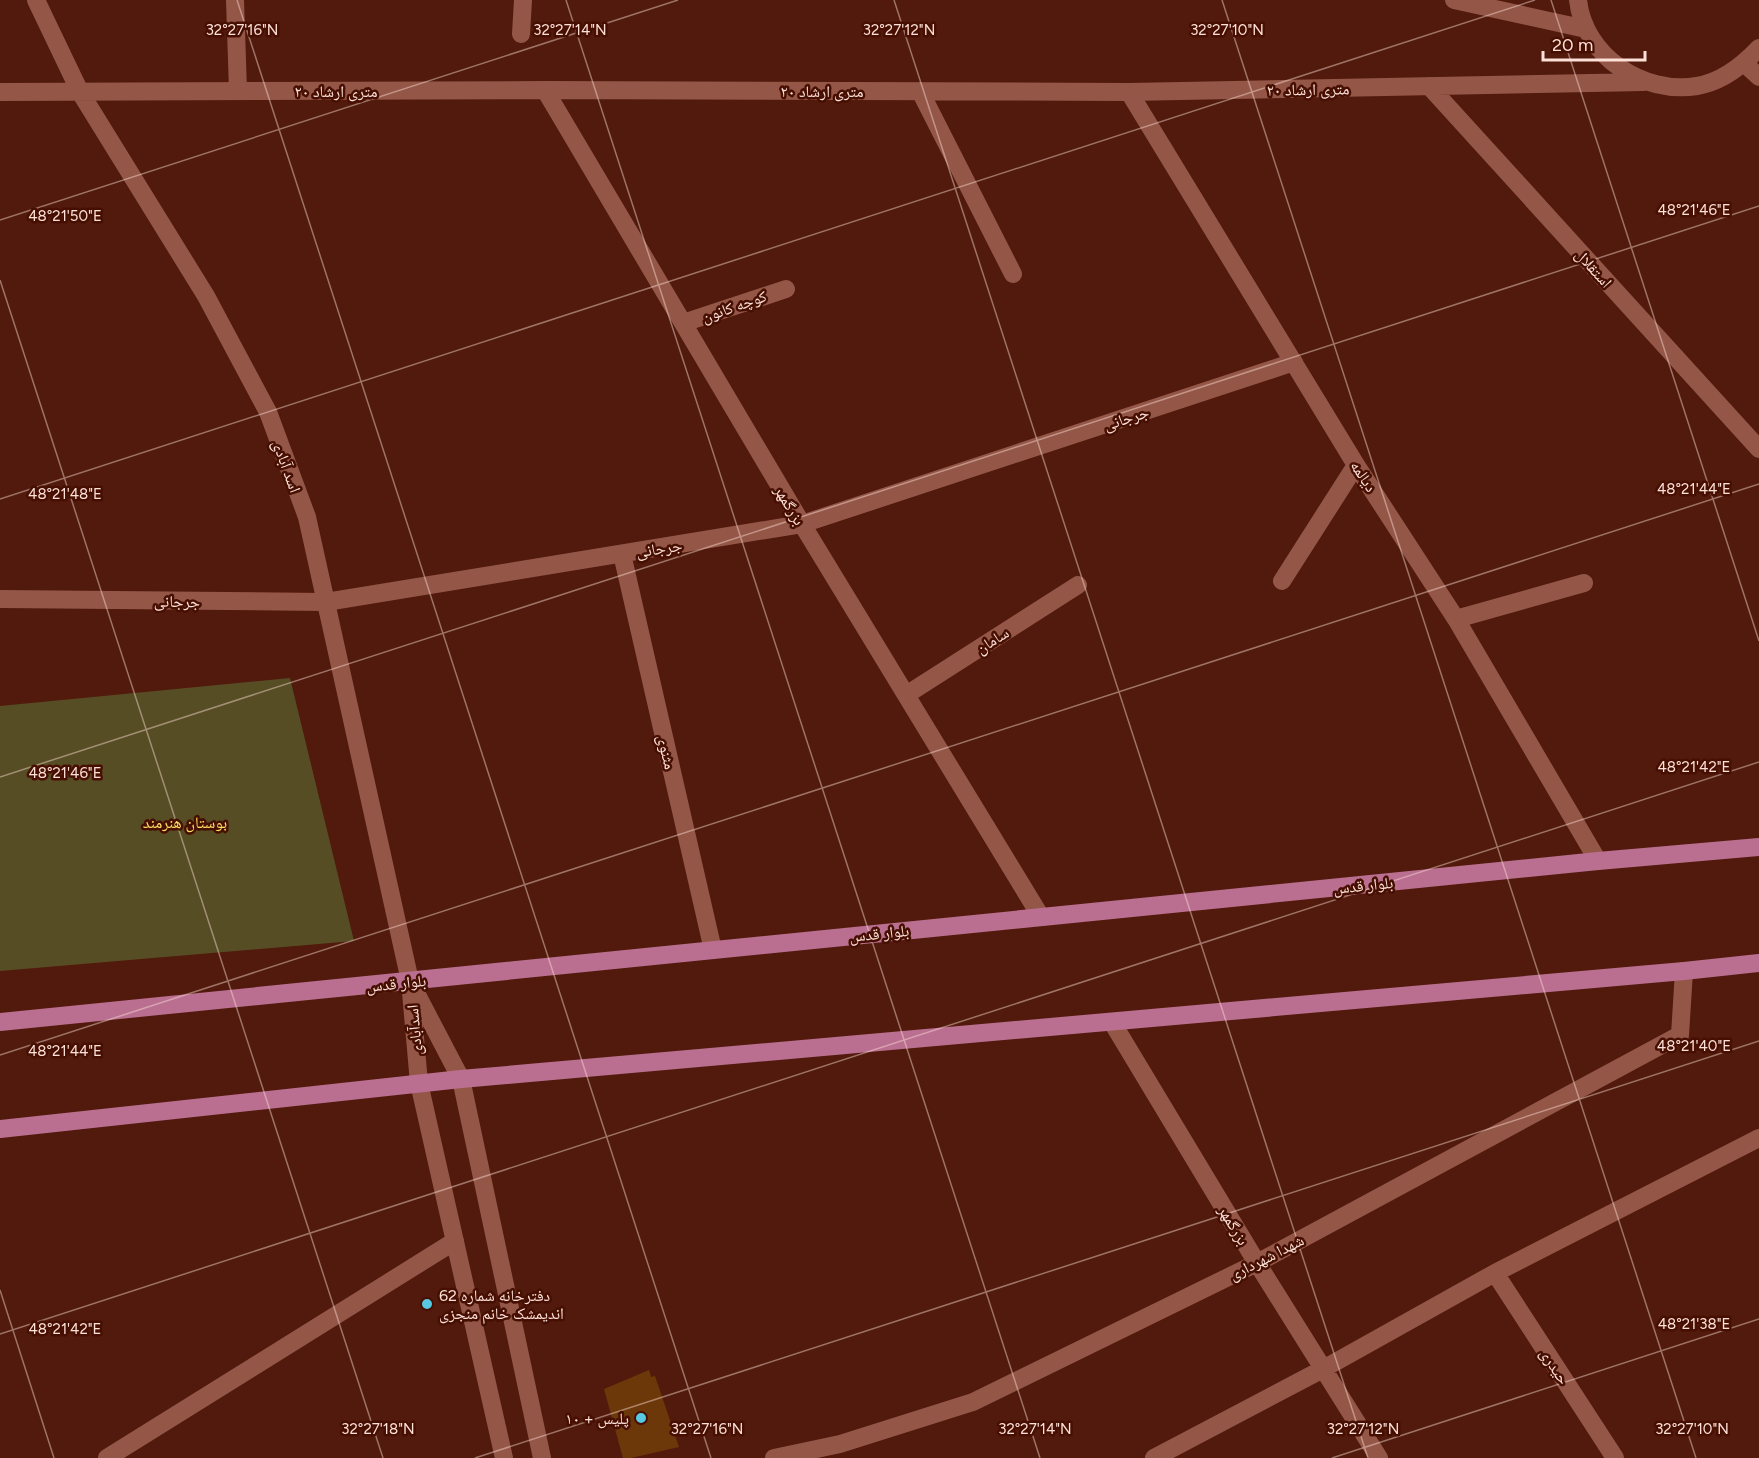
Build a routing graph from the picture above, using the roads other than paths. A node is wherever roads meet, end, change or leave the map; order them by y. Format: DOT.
graph roads {
  1 [pos="36,0"];
  2 [pos="235,0"];
  3 [pos="523,0"];
  4 [pos="1454,0"];
  5 [pos="1578,0"];
  6 [pos="1586,29"];
  7 [pos="521,34"];
  8 [pos="1759,48"];
  9 [pos="1745,64"];
  10 [pos="1759,77"];
  11 [pos="1644,82"];
  12 [pos="1429,86"];
  13 [pos="545,90"];
  14 [pos="238,91"];
  15 [pos="920,91"];
  16 [pos="0,92"];
  17 [pos="80,92"];
  18 [pos="1129,92"];
  19 [pos="1013,274"];
  20 [pos="786,289"];
  21 [pos="682,323"];
  22 [pos="1294,362"];
  23 [pos="1759,449"];
  24 [pos="1356,465"];
  25 [pos="802,524"];
  26 [pos="622,554"];
  27 [pos="1282,580"];
  28 [pos="1584,583"];
  29 [pos="1078,585"];
  30 [pos="0,599"];
  31 [pos="326,602"];
  32 [pos="1456,619"];
  33 [pos="906,695"];
  34 [pos="1759,847"];
  35 [pos="1598,861"];
  36 [pos="1041,917"];
  37 [pos="713,950"];
  38 [pos="1759,963"];
  39 [pos="1684,971"];
  40 [pos="410,981"];
  41 [pos="0,1022"];
  42 [pos="1112,1022"];
  43 [pos="461,1079"];
  44 [pos="419,1083"];
  45 [pos="0,1129"];
  46 [pos="1759,1138"];
  47 [pos="455,1241"];
  48 [pos="1257,1263"];
  49 [pos="1495,1273"];
  50 [pos="1323,1369"];
  51 [pos="107,1458"];
  52 [pos="504,1458"];
  53 [pos="542,1458"];
  54 [pos="774,1458"];
  55 [pos="1154,1458"];
  56 [pos="1379,1458"];
  57 [pos="1615,1458"];
  1 -- 17 [label="street, اسد آبادی"];
  2 -- 14 [label="street"];
  3 -- 7 [label="street"];
  4 -- 6 [label="street"];
  5 -- 6 [label="street"];
  6 -- 11 [label="street"];
  8 -- 9 [label="street"];
  9 -- 10 [label="street"];
  9 -- 11 [label="street"];
  11 -- 12 [label="street, ۲۰ متری ارشاد"];
  12 -- 18 [label="street, ۲۰ متری ارشاد"];
  12 -- 23 [label="street, استقلال"];
  13 -- 14 [label="street, ۲۰ متری ارشاد"];
  13 -- 15 [label="street, ۲۰ متری ارشاد"];
  13 -- 21 [label="street, بزرگمهر"];
  14 -- 17 [label="street, ۲۰ متری ارشاد"];
  15 -- 18 [label="street, ۲۰ متری ارشاد"];
  15 -- 19 [label="street"];
  16 -- 17 [label="street, ۲۰ متری ارشاد"];
  17 -- 31 [label="street, اسد آبادی"];
  18 -- 22 [label="street, دیالمه"];
  20 -- 21 [label="street, کوچه کانون"];
  21 -- 25 [label="street, بزرگمهر"];
  22 -- 24 [label="street, دیالمه"];
  22 -- 25 [label="street, جرجانی"];
  24 -- 27 [label="street"];
  24 -- 32 [label="street, دیالمه"];
  25 -- 26 [label="street, جرجانی"];
  25 -- 33 [label="street, بزرگمهر"];
  26 -- 31 [label="street, جرجانی"];
  26 -- 37 [label="street, مثنوی"];
  28 -- 32 [label="street"];
  29 -- 33 [label="street, سامان"];
  30 -- 31 [label="street, جرجانی"];
  31 -- 40 [label="street, اسد آبادی"];
  32 -- 35 [label="street, دیالمه"];
  33 -- 36 [label="street, بزرگمهر"];
  34 -- 35 [label="main road, بلوار قدس"];
  35 -- 36 [label="main road, بلوار قدس"];
  36 -- 37 [label="main road, بلوار قدس"];
  37 -- 40 [label="main road, بلوار قدس"];
  38 -- 39 [label="main road"];
  39 -- 42 [label="main road"];
  39 -- 48 [label="street, شهدا شهرداری"];
  40 -- 41 [label="main road, بلوار قدس"];
  40 -- 43 [label="street, اسدآبادی"];
  40 -- 44 [label="street, اسدآبادی"];
  42 -- 43 [label="main road"];
  42 -- 48 [label="street, بزرگمهر"];
  43 -- 44 [label="main road"];
  43 -- 53 [label="street, اسدآبادی"];
  44 -- 45 [label="main road"];
  44 -- 47 [label="street, اسدآبادی"];
  46 -- 49 [label="street"];
  47 -- 51 [label="street"];
  47 -- 52 [label="street, اسدآبادی"];
  48 -- 50 [label="street, بزرگمهر"];
  48 -- 54 [label="street, شهدا شهرداری"];
  49 -- 50 [label="street"];
  49 -- 57 [label="street, حیدری"];
  50 -- 55 [label="street"];
  50 -- 56 [label="street, بزرگمهر"];
}
